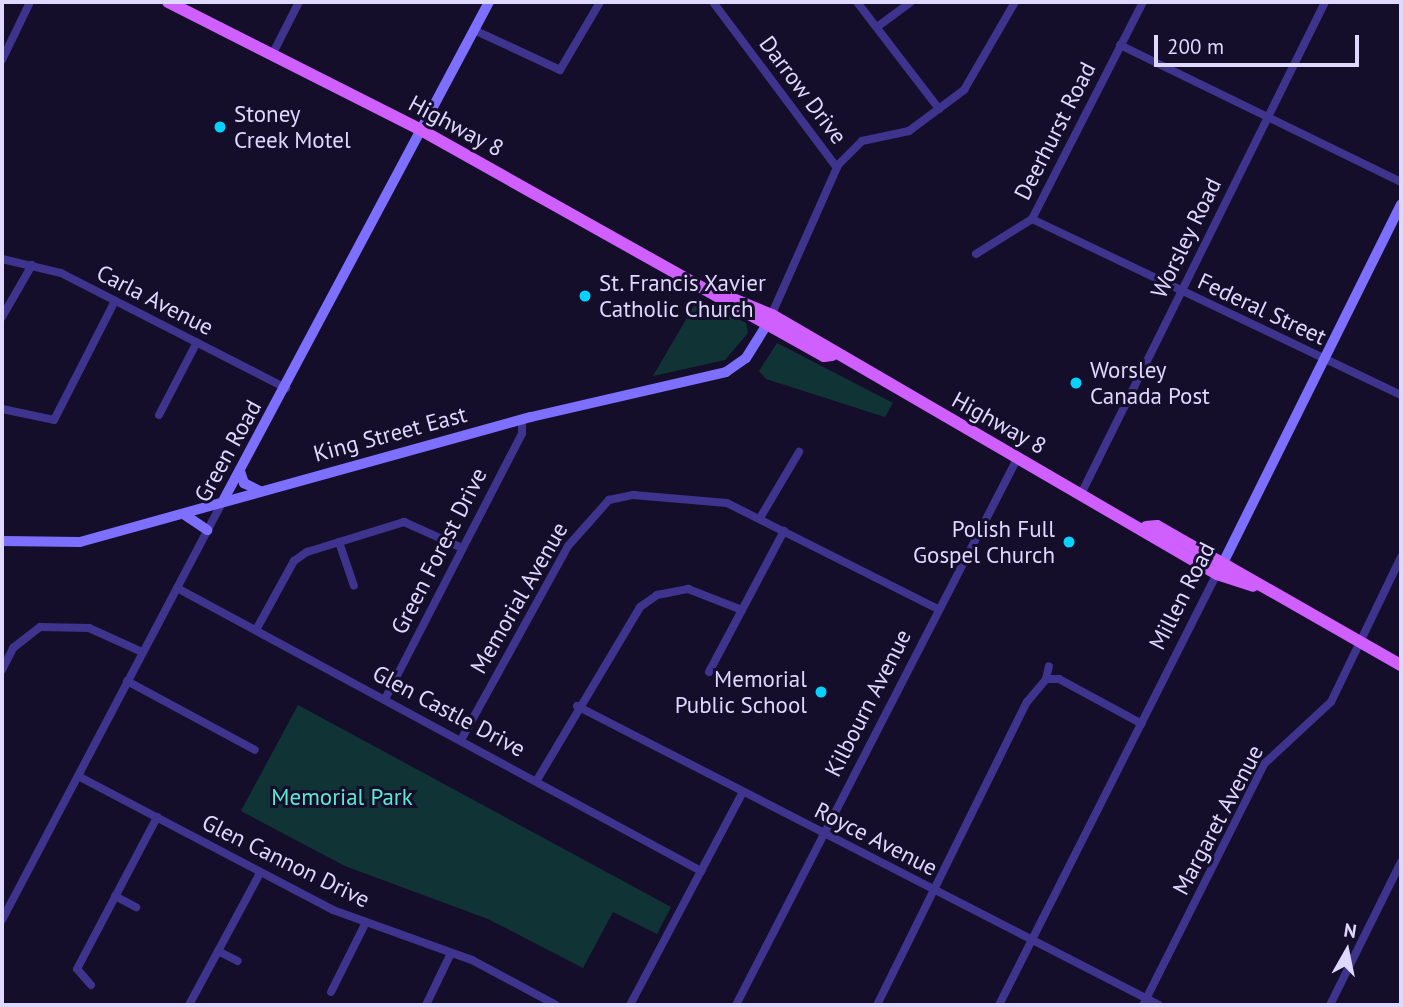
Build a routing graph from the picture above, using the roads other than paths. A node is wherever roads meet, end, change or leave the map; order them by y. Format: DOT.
graph roads {
  1 [pos="30,2"];
  2 [pos="168,2"];
  3 [pos="299,2"];
  4 [pos="489,2"];
  5 [pos="600,2"];
  6 [pos="713,2"];
  7 [pos="857,2"];
  8 [pos="911,2"];
  9 [pos="1014,2"];
  10 [pos="1143,2"];
  11 [pos="1325,2"];
  12 [pos="877,27"];
  13 [pos="474,30"];
  14 [pos="1121,45"];
  15 [pos="272,55"];
  16 [pos="2,60"];
  17 [pos="939,109"];
  18 [pos="1267,117"];
  19 [pos="421,130"];
  20 [pos="837,168"];
  21 [pos="1401,182"];
  22 [pos="1401,205"];
  23 [pos="1032,219"];
  24 [pos="976,254"];
  25 [pos="2,259"];
  26 [pos="32,265"];
  27 [pos="1180,292"];
  28 [pos="115,302"];
  29 [pos="2,317"];
  30 [pos="770,320"];
  31 [pos="197,342"];
  32 [pos="1324,359"];
  33 [pos="286,388"];
  34 [pos="1401,395"];
  35 [pos="2,409"];
  36 [pos="159,415"];
  37 [pos="522,420"];
  38 [pos="799,452"];
  39 [pos="1018,457"];
  40 [pos="240,471"];
  41 [pos="260,491"];
  42 [pos="1082,492"];
  43 [pos="223,501"];
  44 [pos="182,514"];
  45 [pos="760,518"];
  46 [pos="207,530"];
  47 [pos="784,531"];
  48 [pos="2,541"];
  49 [pos="340,542"];
  50 [pos="462,548"];
  51 [pos="1401,557"];
  52 [pos="1220,568"];
  53 [pos="354,586"];
  54 [pos="177,588"];
  55 [pos="938,609"];
  56 [pos="742,610"];
  57 [pos="256,630"];
  58 [pos="1359,642"];
  59 [pos="142,652"];
  60 [pos="1401,664"];
  61 [pos="1049,666"];
  62 [pos="2,670"];
  63 [pos="709,672"];
  64 [pos="1046,679"];
  65 [pos="127,681"];
  66 [pos="385,699"];
  67 [pos="577,706"];
  68 [pos="1142,724"];
  69 [pos="461,740"];
  70 [pos="255,750"];
  71 [pos="78,776"];
  72 [pos="537,780"];
  73 [pos="743,792"];
  74 [pos="157,817"];
  75 [pos="823,834"];
  76 [pos="1401,862"];
  77 [pos="701,871"];
  78 [pos="260,873"];
  79 [pos="934,891"];
  80 [pos="115,896"];
  81 [pos="136,907"];
  82 [pos="2,920"];
  83 [pos="366,922"];
  84 [pos="1032,940"];
  85 [pos="218,951"];
  86 [pos="451,953"];
  87 [pos="238,961"];
  88 [pos="91,985"];
  89 [pos="331,992"];
  90 [pos="1145,1002"];
  91 [pos="189,1005"];
  92 [pos="426,1005"];
  93 [pos="556,1005"];
  94 [pos="630,1005"];
  95 [pos="736,1005"];
  96 [pos="877,1005"];
  97 [pos="999,1005"];
  98 [pos="1158,1005"];
  99 [pos="1330,1005"];
  1 -- 16 [label="street"];
  2 -- 15 [label="main road, Highway 8"];
  3 -- 15 [label="street"];
  4 -- 13 [label="street, Green Road"];
  5 -- 13 [label="street"];
  6 -- 20 [label="street, Darrow Drive"];
  7 -- 12 [label="street"];
  8 -- 12 [label="street"];
  9 -- 17 [label="street"];
  10 -- 14 [label="street, Deerhurst Road"];
  11 -- 18 [label="street, Worsley Road"];
  12 -- 17 [label="street"];
  13 -- 19 [label="street, Green Road"];
  14 -- 18 [label="street"];
  14 -- 23 [label="street, Deerhurst Road"];
  15 -- 19 [label="main road, Highway 8"];
  17 -- 20 [label="street"];
  18 -- 21 [label="street"];
  18 -- 27 [label="street, Worsley Road"];
  19 -- 30 [label="main road, Highway 8"];
  19 -- 33 [label="street, Green Road"];
  20 -- 30 [label="street"];
  22 -- 32 [label="street, Millen Road"];
  23 -- 24 [label="street, Deerhurst Road"];
  23 -- 27 [label="street, Federal Street"];
  25 -- 26 [label="street, Carla Avenue"];
  26 -- 28 [label="street, Carla Avenue"];
  26 -- 29 [label="street"];
  27 -- 32 [label="street, Federal Street"];
  27 -- 42 [label="street, Worsley Road"];
  28 -- 31 [label="street, Carla Avenue"];
  28 -- 35 [label="street"];
  30 -- 37 [label="street, King Street East"];
  30 -- 39 [label="main road, Highway 8"];
  31 -- 33 [label="street, Carla Avenue"];
  31 -- 36 [label="street"];
  32 -- 34 [label="street, Federal Street"];
  32 -- 52 [label="street, Millen Road"];
  33 -- 40 [label="street, Green Road"];
  37 -- 41 [label="street, King Street East"];
  37 -- 50 [label="street, Green Forest Drive"];
  38 -- 45 [label="street"];
  39 -- 42 [label="main road, Highway 8"];
  39 -- 55 [label="street, Kilbourn Avenue"];
  40 -- 41 [label="street"];
  40 -- 43 [label="street, Green Road"];
  41 -- 43 [label="street, King Street East"];
  42 -- 52 [label="main road, Highway 8"];
  43 -- 44 [label="street, King Street East"];
  43 -- 46 [label="street, Green Road"];
  44 -- 46 [label="street"];
  44 -- 48 [label="street, King Street East"];
  45 -- 47 [label="street, Memorial Avenue"];
  45 -- 69 [label="street, Memorial Avenue"];
  46 -- 54 [label="street, Green Road"];
  47 -- 55 [label="street, Memorial Avenue"];
  47 -- 56 [label="street"];
  49 -- 50 [label="street"];
  49 -- 53 [label="street"];
  49 -- 57 [label="street"];
  50 -- 66 [label="street, Green Forest Drive"];
  51 -- 58 [label="street, Margaret Avenue"];
  52 -- 58 [label="main road, Highway 8"];
  52 -- 68 [label="street, Millen Road"];
  54 -- 57 [label="street, Glen Castle Drive"];
  54 -- 59 [label="street, Green Road"];
  55 -- 75 [label="street, Kilbourn Avenue"];
  56 -- 63 [label="street"];
  56 -- 67 [label="street"];
  57 -- 66 [label="street, Glen Castle Drive"];
  58 -- 60 [label="main road, Highway 8"];
  58 -- 90 [label="street, Margaret Avenue"];
  59 -- 62 [label="street"];
  59 -- 65 [label="street, Green Road"];
  61 -- 64 [label="street"];
  64 -- 68 [label="street"];
  64 -- 79 [label="street"];
  65 -- 70 [label="street"];
  65 -- 71 [label="street, Green Road"];
  66 -- 69 [label="street, Glen Castle Drive"];
  67 -- 72 [label="street"];
  67 -- 73 [label="street, Royce Avenue"];
  68 -- 84 [label="street, Millen Road"];
  69 -- 72 [label="street, Glen Castle Drive"];
  71 -- 74 [label="street, Glen Cannon Drive"];
  71 -- 82 [label="street, Green Road"];
  72 -- 77 [label="street, Glen Castle Drive"];
  73 -- 75 [label="street, Royce Avenue"];
  73 -- 77 [label="street"];
  74 -- 78 [label="street, Glen Cannon Drive"];
  74 -- 80 [label="street"];
  75 -- 79 [label="street, Royce Avenue"];
  75 -- 95 [label="street, Kilbourn Avenue"];
  76 -- 99 [label="street"];
  77 -- 94 [label="street"];
  78 -- 83 [label="street, Glen Cannon Drive"];
  78 -- 85 [label="street"];
  79 -- 84 [label="street, Royce Avenue"];
  79 -- 96 [label="street"];
  80 -- 81 [label="street"];
  80 -- 88 [label="street"];
  83 -- 86 [label="street, Glen Cannon Drive"];
  83 -- 89 [label="street"];
  84 -- 90 [label="street, Royce Avenue"];
  84 -- 97 [label="street, Millen Road"];
  85 -- 87 [label="street"];
  85 -- 91 [label="street"];
  86 -- 92 [label="street"];
  86 -- 93 [label="street, Glen Cannon Drive"];
  90 -- 98 [label="street, Royce Avenue"];
}
